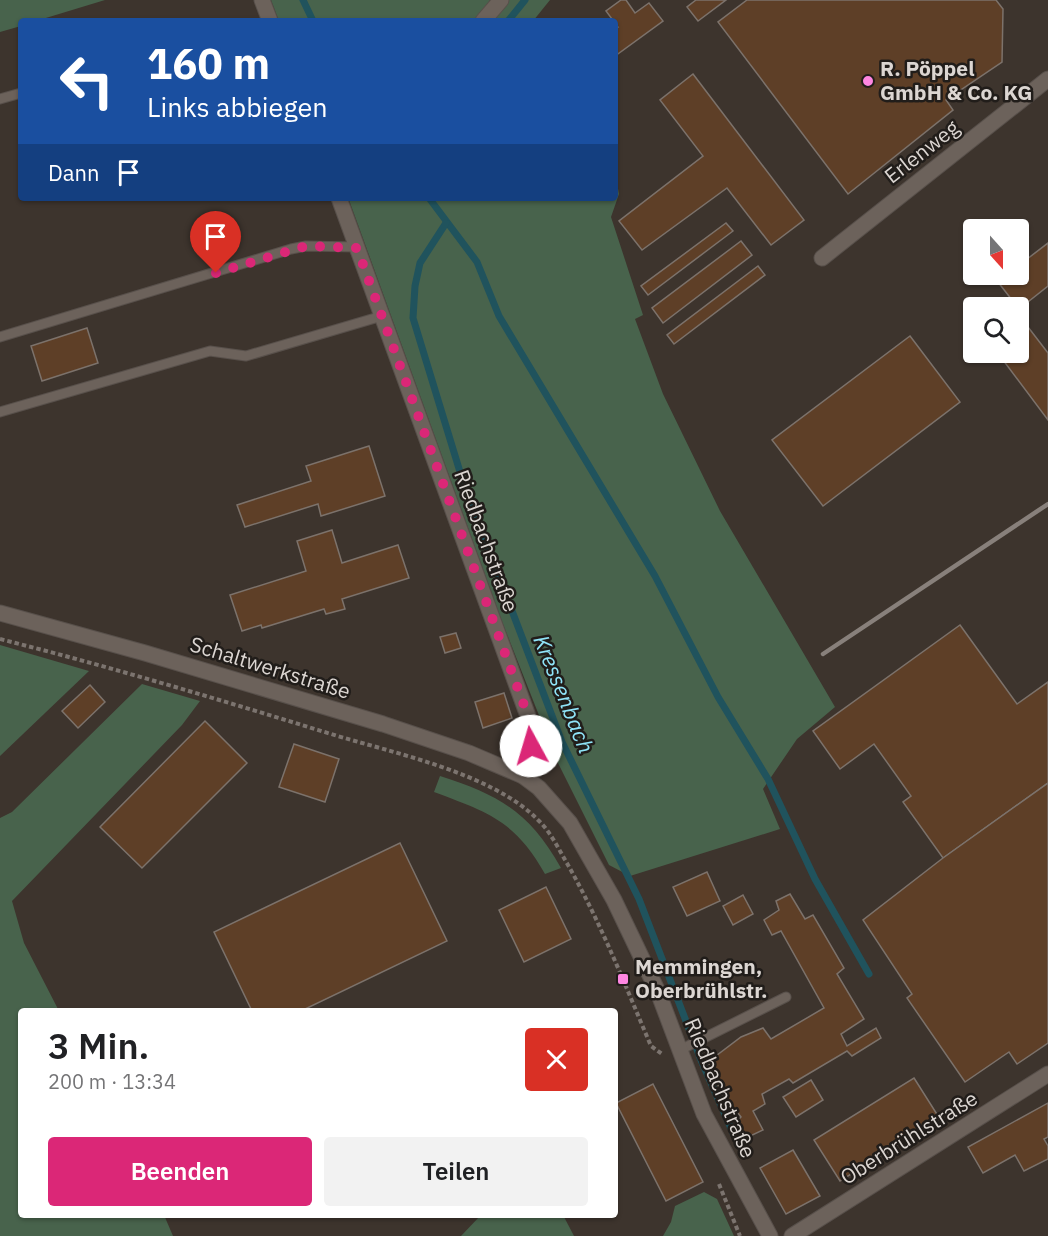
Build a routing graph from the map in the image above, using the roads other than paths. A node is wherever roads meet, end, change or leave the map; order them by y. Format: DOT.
graph roads {
  1 [pos="262,0"];
  2 [pos="498,2"];
  3 [pos="266,18"];
  4 [pos="485,18"];
  5 [pos="1048,79"];
  6 [pos="18,94"];
  7 [pos="0,99"];
  8 [pos="340,201"];
  9 [pos="357,248"];
  10 [pos="822,258"];
  11 [pos="382,316"];
  12 [pos="0,337"];
  13 [pos="0,412"];
  14 [pos="0,613"];
  15 [pos="523,776"];
  16 [pos="786,997"];
  17 [pos="683,1049"];
  18 [pos="1048,1074"];
  19 [pos="770,1236"];
  20 [pos="792,1236"];
  1 -- 3 [label="street"];
  2 -- 4 [label="street"];
  5 -- 10 [label="street, Erlenweg"];
  6 -- 7 [label="lane"];
  8 -- 9 [label="street, Riedbachstraße"];
  9 -- 11 [label="street, Riedbachstraße"];
  9 -- 12 [label="lane"];
  11 -- 13 [label="lane"];
  11 -- 15 [label="street, Riedbachstraße"];
  14 -- 15 [label="street, Schaltwerkstraße"];
  15 -- 17 [label="street, Riedbachstraße"];
  16 -- 17 [label="lane"];
  17 -- 19 [label="street, Riedbachstraße"];
  18 -- 20 [label="street, Oberbrühlstraße"];
}
